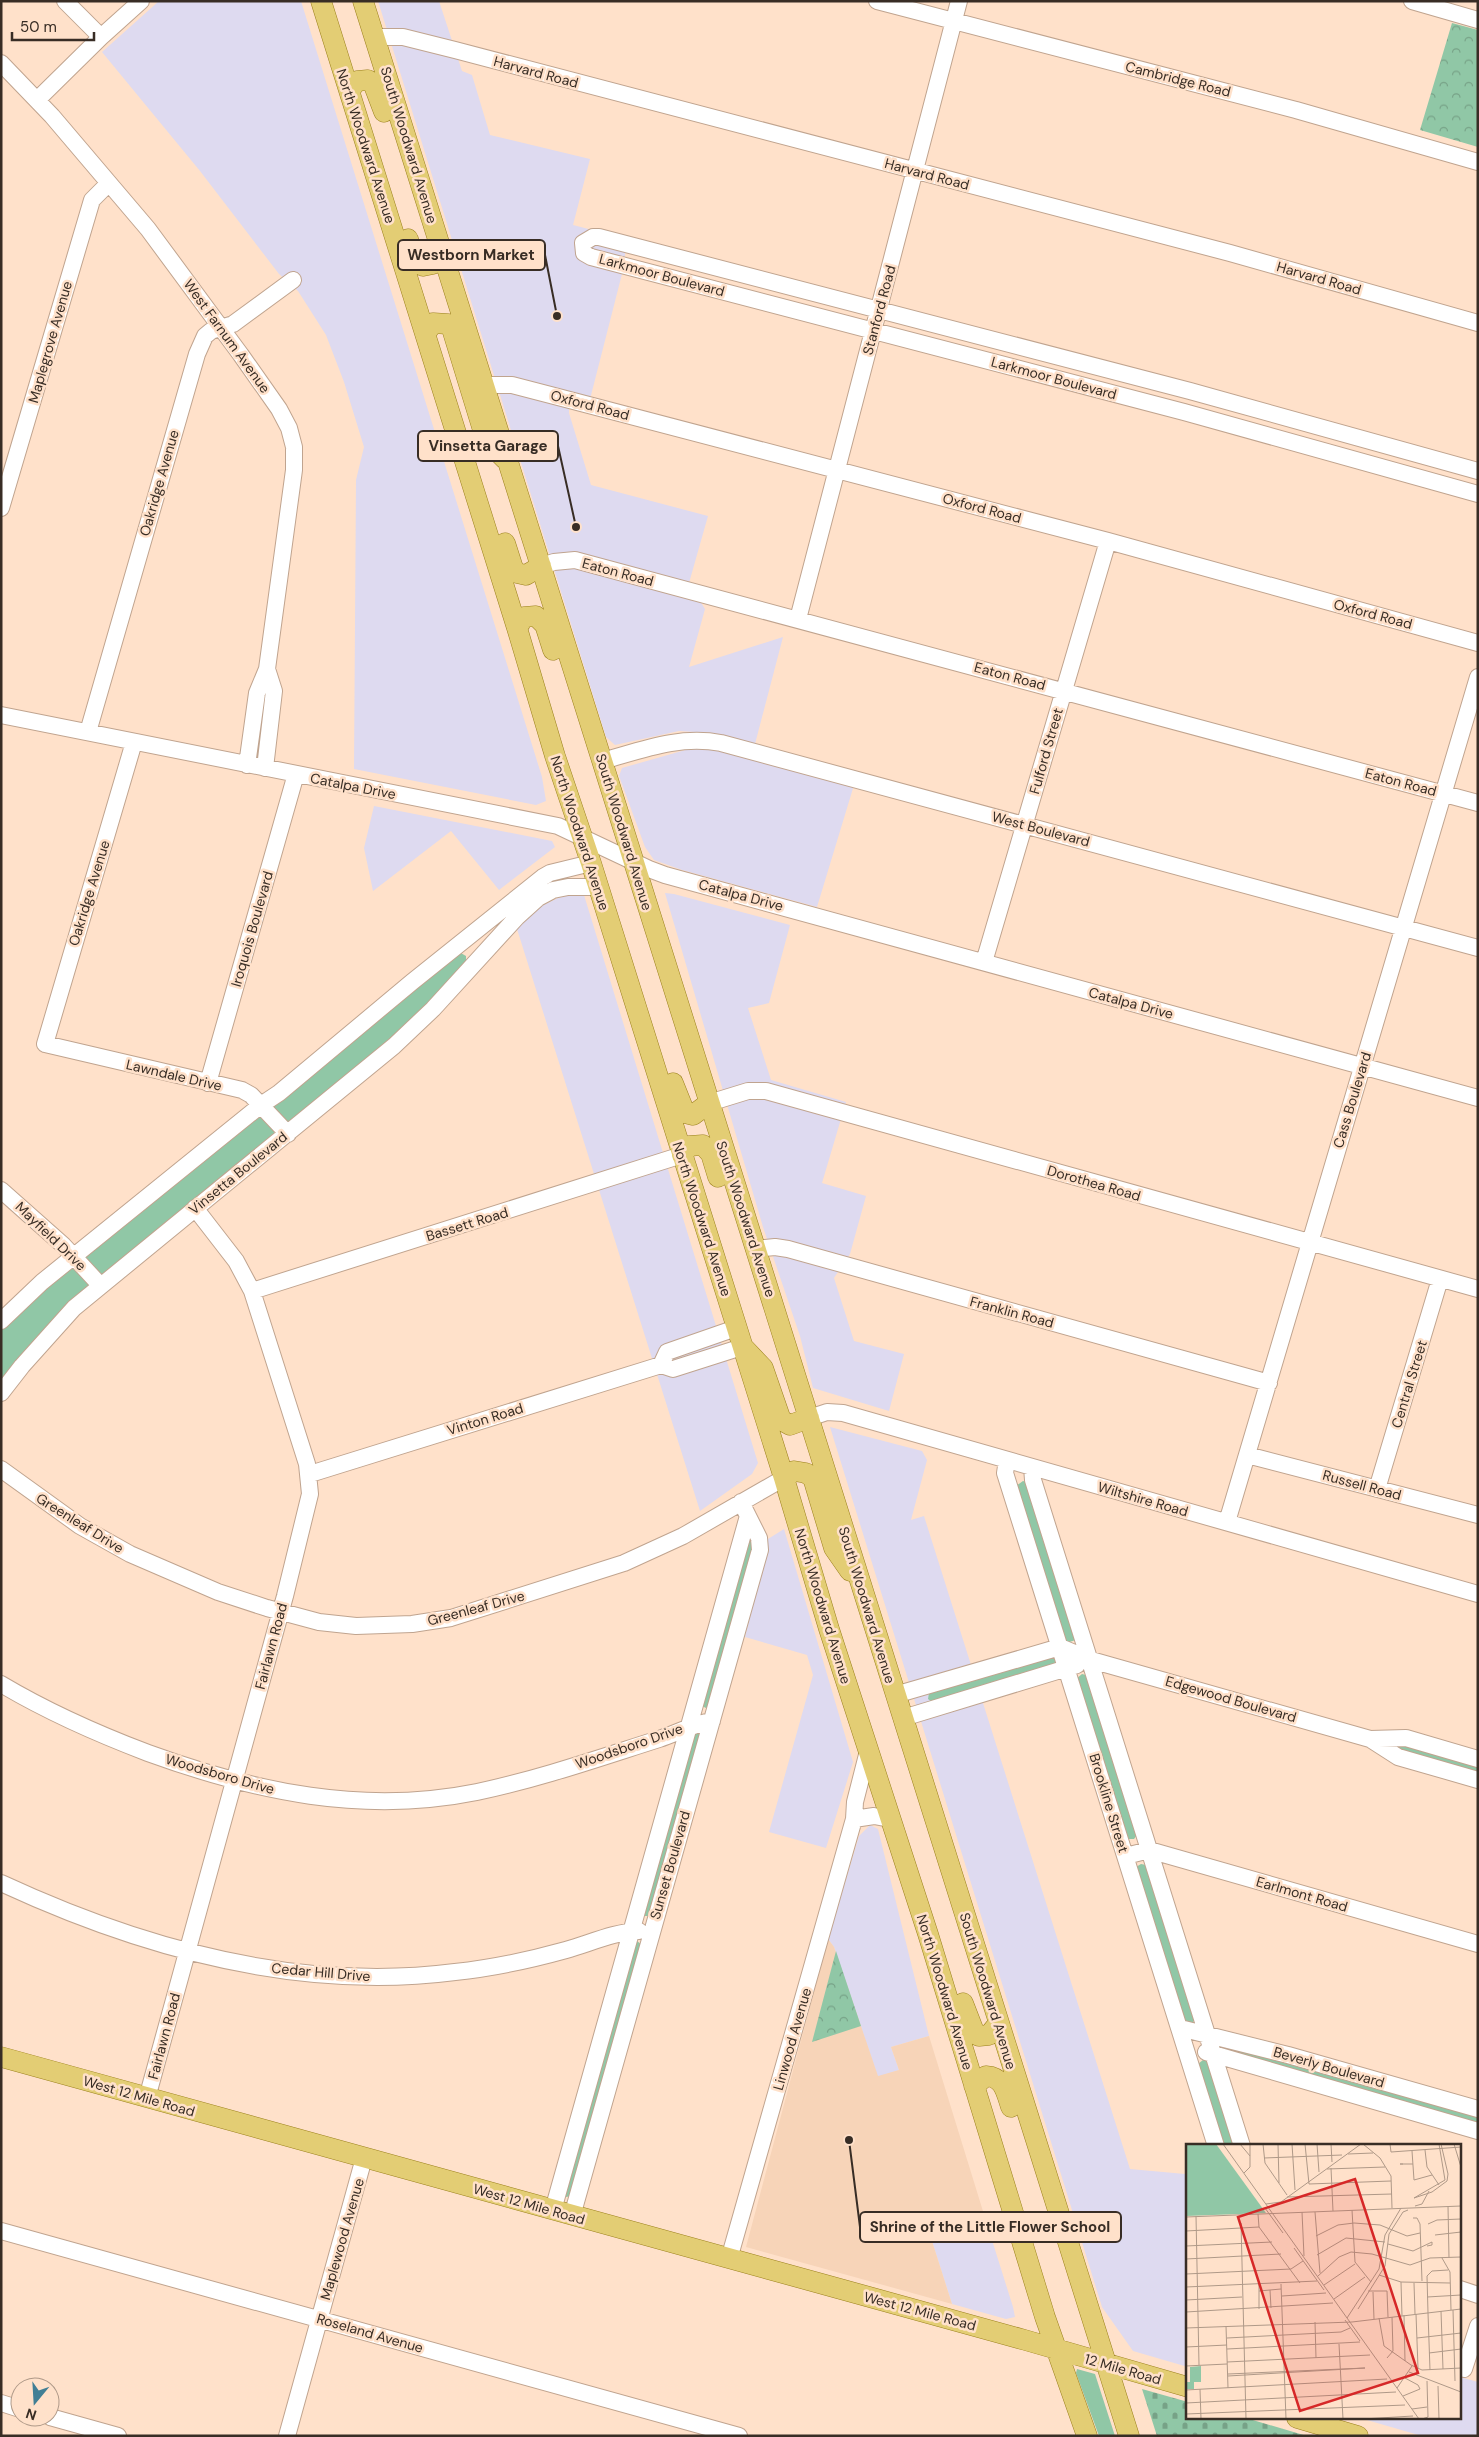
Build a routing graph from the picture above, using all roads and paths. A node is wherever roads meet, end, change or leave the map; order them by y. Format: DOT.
graph roads {
  1 [pos="65,1"];
  2 [pos="141,1"];
  3 [pos="321,1"];
  4 [pos="363,1"];
  5 [pos="877,1"];
  6 [pos="959,1"];
  7 [pos="1412,1"];
  8 [pos="1478,20"];
  9 [pos="954,21"];
  10 [pos="101,37"];
  11 [pos="375,37"];
  12 [pos="1,63"];
  13 [pos="350,91"];
  14 [pos="37,100"];
  15 [pos="358,118"];
  16 [pos="1478,162"];
  17 [pos="915,171"];
  18 [pos="109,182"];
  19 [pos="436,232"];
  20 [pos="442,254"];
  21 [pos="293,280"];
  22 [pos="879,310"];
  23 [pos="1478,323"];
  24 [pos="221,327"];
  25 [pos="873,330"];
  26 [pos="425,334"];
  27 [pos="484,385"];
  28 [pos="1190,391"];
  29 [pos="1184,412"];
  30 [pos="453,424"];
  31 [pos="508,462"];
  32 [pos="837,470"];
  33 [pos="1478,471"];
  34 [pos="1478,494"];
  35 [pos="1,508"];
  36 [pos="1108,541"];
  37 [pos="541,566"];
  38 [pos="798,619"];
  39 [pos="517,628"];
  40 [pos="1478,643"];
  41 [pos="268,669"];
  42 [pos="1478,677"];
  43 [pos="1063,691"];
  44 [pos="1,715"];
  45 [pos="88,732"];
  46 [pos="134,742"];
  47 [pos="602,761"];
  48 [pos="247,765"];
  49 [pos="265,768"];
  50 [pos="296,774"];
  51 [pos="1444,794"];
  52 [pos="1478,803"];
  53 [pos="1024,824"];
  54 [pos="583,838"];
  55 [pos="634,862"];
  56 [pos="591,863"];
  57 [pos="598,888"];
  58 [pos="1404,928"];
  59 [pos="464,941"];
  60 [pos="1478,948"];
  61 [pos="481,958"];
  62 [pos="622,959"];
  63 [pos="984,962"];
  64 [pos="44,1044"];
  65 [pos="1362,1066"];
  66 [pos="208,1083"];
  67 [pos="1478,1098"];
  68 [pos="709,1103"];
  69 [pos="261,1105"];
  70 [pos="288,1134"];
  71 [pos="682,1155"];
  72 [pos="1,1190"];
  73 [pos="194,1208"];
  74 [pos="1309,1244"];
  75 [pos="755,1249"];
  76 [pos="74,1257"];
  77 [pos="1440,1279"];
  78 [pos="100,1285"];
  79 [pos="1478,1289"];
  80 [pos="252,1291"];
  81 [pos="1,1321"];
  82 [pos="739,1337"];
  83 [pos="1268,1383"];
  84 [pos="1,1393"];
  85 [pos="808,1418"];
  86 [pos="1247,1455"];
  87 [pos="1007,1460"];
  88 [pos="1032,1468"];
  89 [pos="1,1469"];
  90 [pos="310,1474"];
  91 [pos="784,1478"];
  92 [pos="1377,1489"];
  93 [pos="745,1509"];
  94 [pos="1478,1515"];
  95 [pos="1227,1522"];
  96 [pos="861,1587"];
  97 [pos="1478,1594"];
  98 [pos="280,1612"];
  99 [pos="1060,1647"];
  100 [pos="1091,1660"];
  101 [pos="1067,1668"];
  102 [pos="1,1684"];
  103 [pos="895,1695"];
  104 [pos="903,1718"];
  105 [pos="712,1720"];
  106 [pos="690,1725"];
  107 [pos="1370,1739"];
  108 [pos="868,1751"];
  109 [pos="1478,1759"];
  110 [pos="1478,1780"];
  111 [pos="234,1781"];
  112 [pos="854,1819"];
  113 [pos="890,1819"];
  114 [pos="1150,1850"];
  115 [pos="1126,1856"];
  116 [pos="1,1883"];
  117 [pos="631,1931"];
  118 [pos="650,1931"];
  119 [pos="928,1934"];
  120 [pos="1478,1944"];
  121 [pos="187,1950"];
  122 [pos="998,2024"];
  123 [pos="1180,2028"];
  124 [pos="1206,2033"];
  125 [pos="1187,2048"];
  126 [pos="1213,2054"];
  127 [pos="1,2057"];
  128 [pos="974,2086"];
  129 [pos="147,2098"];
  130 [pos="1478,2109"];
  131 [pos="1478,2130"];
  132 [pos="1215,2144"];
  133 [pos="1241,2144"];
  134 [pos="364,2158"];
  135 [pos="552,2210"];
  136 [pos="572,2216"];
  137 [pos="1,2231"];
  138 [pos="729,2259"];
  139 [pos="1077,2273"];
  140 [pos="1462,2290"];
  141 [pos="1478,2295"];
  142 [pos="319,2320"];
  143 [pos="1478,2326"];
  144 [pos="1058,2350"];
  145 [pos="1106,2363"];
  146 [pos="1464,2369"];
  147 [pos="1186,2386"];
  148 [pos="60,2420"];
  149 [pos="1304,2420"];
  150 [pos="118,2436"];
  151 [pos="287,2436"];
  152 [pos="739,2436"];
  153 [pos="1087,2436"];
  154 [pos="1129,2436"];
  155 [pos="1358,2436"];
  1 -- 10 [label="street"];
  2 -- 10 [label="street"];
  3 -- 13 [label="main road, North Woodward Avenue"];
  4 -- 11 [label="main road, South Woodward Avenue"];
  5 -- 9 [label="street, Cambridge Road"];
  6 -- 9 [label="street, Stanford Road"];
  7 -- 8 [label="street"];
  9 -- 16 [label="street, Cambridge Road"];
  9 -- 17 [label="street, Stanford Road"];
  10 -- 14 [label="street"];
  11 -- 17 [label="street, Harvard Road"];
  11 -- 19 [label="main road, South Woodward Avenue"];
  12 -- 14 [label="street, West Farnum Avenue"];
  13 -- 15 [label="main road, North Woodward Avenue"];
  13 -- 19 [label="main road"];
  14 -- 18 [label="street, West Farnum Avenue"];
  15 -- 20 [label="main road"];
  15 -- 26 [label="main road, North Woodward Avenue"];
  17 -- 22 [label="street, Stanford Road"];
  17 -- 23 [label="street, Harvard Road"];
  18 -- 24 [label="street, West Farnum Avenue"];
  18 -- 35 [label="street, Maplegrove Avenue"];
  19 -- 20 [label="main road, South Woodward Avenue"];
  20 -- 27 [label="main road, South Woodward Avenue"];
  21 -- 24 [label="street, Oakridge Avenue"];
  22 -- 25 [label="street, Stanford Road"];
  22 -- 25 [label="street, Larkmoor Boulevard"];
  22 -- 28 [label="street, Larkmoor Boulevard"];
  24 -- 41 [label="street, West Farnum Avenue"];
  24 -- 45 [label="street, Oakridge Avenue"];
  25 -- 29 [label="street, Larkmoor Boulevard"];
  25 -- 32 [label="street, Stanford Road"];
  26 -- 30 [label="main road, North Woodward Avenue"];
  26 -- 31 [label="main road"];
  27 -- 31 [label="main road, South Woodward Avenue"];
  27 -- 32 [label="street, Oxford Road"];
  28 -- 29 [label="street"];
  28 -- 33 [label="street, Larkmoor Boulevard"];
  29 -- 34 [label="street, Larkmoor Boulevard"];
  30 -- 37 [label="main road"];
  30 -- 39 [label="main road, North Woodward Avenue"];
  31 -- 37 [label="main road, South Woodward Avenue"];
  32 -- 36 [label="street, Oxford Road"];
  32 -- 38 [label="street, Stanford Road"];
  36 -- 40 [label="street, Oxford Road"];
  36 -- 43 [label="street, Fulford Street"];
  37 -- 38 [label="street, Eaton Road"];
  37 -- 47 [label="main road, South Woodward Avenue"];
  38 -- 43 [label="street, Eaton Road"];
  39 -- 47 [label="main road"];
  39 -- 54 [label="main road, North Woodward Avenue"];
  41 -- 48 [label="street, West Farnum Avenue"];
  41 -- 49 [label="street, West Farnum Avenue"];
  42 -- 51 [label="street, Cass Boulevard"];
  43 -- 51 [label="street, Eaton Road"];
  43 -- 53 [label="street, Fulford Street"];
  44 -- 45 [label="street, Catalpa Drive"];
  45 -- 46 [label="street, Catalpa Drive"];
  46 -- 48 [label="street, Catalpa Drive"];
  46 -- 64 [label="street, Oakridge Avenue"];
  47 -- 53 [label="street, West Boulevard"];
  47 -- 55 [label="main road, South Woodward Avenue"];
  48 -- 49 [label="street, Catalpa Drive"];
  49 -- 50 [label="street, Catalpa Drive"];
  50 -- 54 [label="street, Catalpa Drive"];
  50 -- 66 [label="street, Iroquois Boulevard"];
  51 -- 52 [label="street, Eaton Road"];
  51 -- 58 [label="street, Cass Boulevard"];
  53 -- 58 [label="street, West Boulevard"];
  53 -- 63 [label="street, Fulford Street"];
  54 -- 55 [label="street, Catalpa Drive"];
  54 -- 56 [label="main road, North Woodward Avenue"];
  55 -- 63 [label="street, Catalpa Drive"];
  55 -- 68 [label="main road, South Woodward Avenue"];
  56 -- 57 [label="main road, North Woodward Avenue"];
  56 -- 59 [label="street"];
  57 -- 61 [label="street, Vinsetta Boulevard"];
  57 -- 62 [label="main road, North Woodward Avenue"];
  58 -- 60 [label="street, West Boulevard"];
  58 -- 65 [label="street, Cass Boulevard"];
  59 -- 61 [label="street"];
  59 -- 69 [label="street"];
  61 -- 70 [label="street, Vinsetta Boulevard"];
  62 -- 68 [label="main road"];
  62 -- 71 [label="main road, North Woodward Avenue"];
  63 -- 65 [label="street, Catalpa Drive"];
  64 -- 66 [label="street, Lawndale Drive"];
  65 -- 67 [label="street, Catalpa Drive"];
  65 -- 74 [label="street, Cass Boulevard"];
  66 -- 69 [label="street, Lawndale Drive"];
  68 -- 74 [label="street, Dorothea Road"];
  68 -- 75 [label="main road, South Woodward Avenue"];
  69 -- 70 [label="street, Lawndale Drive"];
  69 -- 76 [label="street"];
  70 -- 73 [label="street, Vinsetta Boulevard"];
  71 -- 75 [label="main road"];
  71 -- 80 [label="street, Bassett Road"];
  71 -- 82 [label="main road, North Woodward Avenue"];
  72 -- 76 [label="street, Mayfield Drive"];
  73 -- 78 [label="street, Vinsetta Boulevard"];
  73 -- 80 [label="street, Fairlawn Road"];
  74 -- 77 [label="street, Dorothea Road"];
  74 -- 83 [label="street, Cass Boulevard"];
  75 -- 83 [label="street, Franklin Road"];
  75 -- 85 [label="main road, South Woodward Avenue"];
  76 -- 78 [label="street, Mayfield Drive"];
  76 -- 81 [label="street"];
  77 -- 79 [label="street, Dorothea Road"];
  77 -- 92 [label="street, Central Street"];
  78 -- 84 [label="street, Vinsetta Boulevard"];
  80 -- 90 [label="street, Fairlawn Road"];
  82 -- 85 [label="main road"];
  82 -- 90 [label="street, Vinton Road"];
  82 -- 91 [label="main road, North Woodward Avenue"];
  83 -- 86 [label="street, Cass Boulevard"];
  85 -- 87 [label="street, Wiltshire Road"];
  85 -- 96 [label="main road, South Woodward Avenue"];
  86 -- 92 [label="street, Russell Road"];
  86 -- 95 [label="street, Cass Boulevard"];
  87 -- 88 [label="street, Wiltshire Road"];
  87 -- 99 [label="street, Brookline Street"];
  88 -- 95 [label="street, Wiltshire Road"];
  88 -- 100 [label="street, Brookline Street"];
  89 -- 98 [label="street, Greenleaf Drive"];
  90 -- 98 [label="street, Fairlawn Road"];
  91 -- 93 [label="street, Greenleaf Drive"];
  91 -- 96 [label="main road"];
  91 -- 108 [label="main road, North Woodward Avenue"];
  92 -- 94 [label="street, Russell Road"];
  93 -- 98 [label="street, Greenleaf Drive"];
  93 -- 105 [label="street, Sunset Boulevard"];
  93 -- 106 [label="street, Sunset Boulevard"];
  95 -- 97 [label="street, Wiltshire Road"];
  96 -- 103 [label="main road, South Woodward Avenue"];
  98 -- 111 [label="street, Fairlawn Road"];
  99 -- 100 [label="street, Edgewood Boulevard"];
  99 -- 101 [label="street, Brookline Street"];
  99 -- 103 [label="street"];
  100 -- 101 [label="street"];
  100 -- 107 [label="street, Edgewood Boulevard"];
  100 -- 114 [label="street, Brookline Street"];
  101 -- 104 [label="street"];
  101 -- 115 [label="street, Brookline Street"];
  102 -- 111 [label="street, Woodsboro Drive"];
  103 -- 104 [label="main road, South Woodward Avenue"];
  104 -- 122 [label="main road, South Woodward Avenue"];
  105 -- 106 [label="street, Woodsboro Drive"];
  105 -- 118 [label="street, Sunset Boulevard"];
  106 -- 111 [label="street, Woodsboro Drive"];
  106 -- 117 [label="street, Sunset Boulevard"];
  107 -- 109 [label="street, Edgewood Boulevard"];
  107 -- 110 [label="street, Edgewood Boulevard"];
  108 -- 112 [label="street, Linwood Avenue"];
  108 -- 113 [label="main road, North Woodward Avenue"];
  111 -- 121 [label="street, Fairlawn Road"];
  112 -- 113 [label="street"];
  112 -- 138 [label="street, Linwood Avenue"];
  113 -- 119 [label="main road, North Woodward Avenue"];
  114 -- 115 [label="street"];
  114 -- 120 [label="street, Earlmont Road"];
  114 -- 124 [label="street, Brookline Street"];
  115 -- 123 [label="street, Brookline Street"];
  116 -- 121 [label="street, Cedar Hill Drive"];
  117 -- 118 [label="street, Cedar Hill Drive"];
  117 -- 121 [label="street, Cedar Hill Drive"];
  117 -- 135 [label="street, Sunset Boulevard"];
  118 -- 136 [label="street, Sunset Boulevard"];
  119 -- 122 [label="main road"];
  119 -- 128 [label="main road, North Woodward Avenue"];
  121 -- 129 [label="street, Fairlawn Road"];
  122 -- 139 [label="main road, South Woodward Avenue"];
  123 -- 124 [label="street, Beverly Boulevard"];
  123 -- 125 [label="street, Brookline Street"];
  124 -- 126 [label="street, Brookline Street"];
  124 -- 130 [label="street, Beverly Boulevard"];
  125 -- 126 [label="street, Beverly Boulevard"];
  125 -- 132 [label="street, Brookline Street"];
  126 -- 131 [label="street, Beverly Boulevard"];
  126 -- 133 [label="street, Brookline Street"];
  127 -- 129 [label="main road, West 12 Mile Road"];
  128 -- 139 [label="main road"];
  128 -- 144 [label="main road, North Woodward Avenue"];
  129 -- 134 [label="main road, West 12 Mile Road"];
  134 -- 135 [label="main road, West 12 Mile Road"];
  134 -- 142 [label="street, Maplewood Avenue"];
  135 -- 136 [label="main road, West 12 Mile Road"];
  136 -- 138 [label="main road, West 12 Mile Road"];
  137 -- 142 [label="street, Roseland Avenue"];
  138 -- 144 [label="main road, West 12 Mile Road"];
  139 -- 145 [label="main road, South Woodward Avenue"];
  140 -- 141 [label="street"];
  142 -- 151 [label="street, Maplewood Avenue"];
  142 -- 152 [label="street, Roseland Avenue"];
  143 -- 146 [label="street"];
  144 -- 145 [label="main road, 12 Mile Road"];
  144 -- 153 [label="main road, North Woodward Avenue"];
  145 -- 147 [label="main road, 12 Mile Road"];
  145 -- 154 [label="main road, South Woodward Avenue"];
  148 -- 150 [label="street"];
  149 -- 155 [label="main road"];
}
